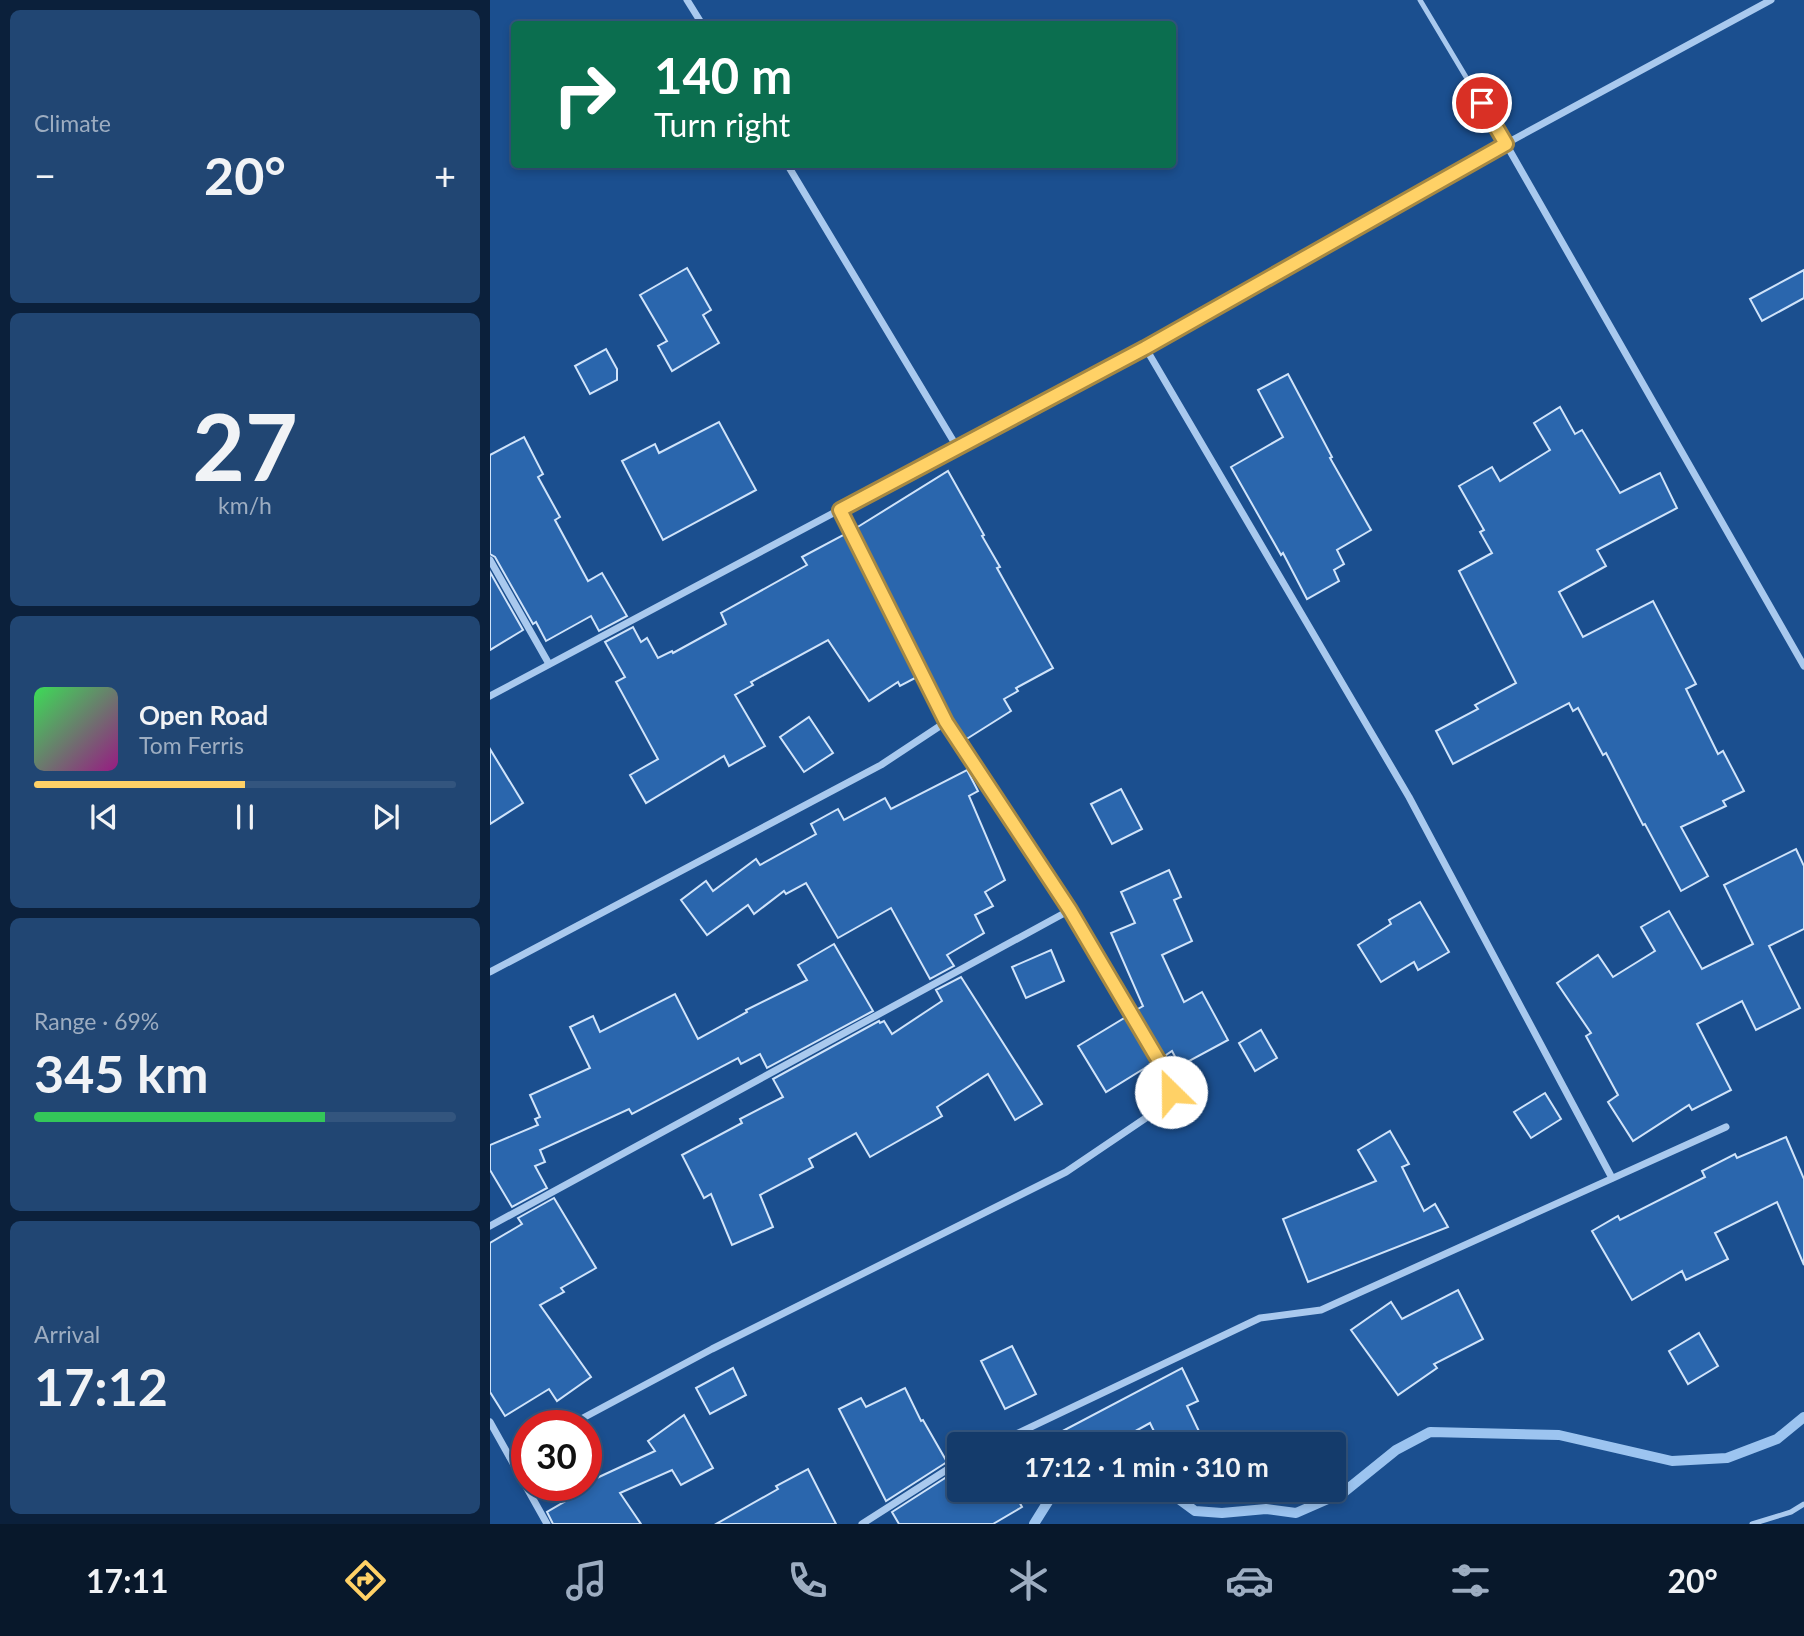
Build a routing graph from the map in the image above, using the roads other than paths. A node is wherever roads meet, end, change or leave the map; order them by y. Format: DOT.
graph roads {
  1 [pos="687,0"];
  2 [pos="1420,0"];
  3 [pos="1771,0"];
  4 [pos="700,21"];
  5 [pos="1506,144"];
  6 [pos="789,168"];
  7 [pos="1145,348"];
  8 [pos="957,447"];
  9 [pos="840,510"];
  10 [pos="490,560"];
  11 [pos="549,664"];
  12 [pos="1804,666"];
  13 [pos="490,696"];
  14 [pos="946,722"];
  15 [pos="1070,910"];
  16 [pos="490,972"];
  17 [pos="1726,1126"];
  18 [pos="1612,1178"];
  19 [pos="490,1226"];
  20 [pos="598,1410"];
  21 [pos="490,1422"];
  22 [pos="1020,1432"];
  23 [pos="510,1457"];
  24 [pos="947,1470"];
  25 [pos="1804,1504"];
  26 [pos="547,1524"];
  27 [pos="862,1524"];
  28 [pos="1752,1524"];
  1 -- 4 [label="street"];
  2 -- 5 [label="lane"];
  3 -- 5 [label="street"];
  5 -- 7 [label="street"];
  5 -- 12 [label="street"];
  6 -- 8 [label="street"];
  7 -- 8 [label="street"];
  7 -- 18 [label="street"];
  8 -- 9 [label="street"];
  9 -- 11 [label="street"];
  9 -- 14 [label="street"];
  10 -- 11 [label="street"];
  11 -- 13 [label="street"];
  14 -- 15 [label="street"];
  14 -- 16 [label="street"];
  15 -- 19 [label="street"];
  15 -- 20 [label="street"];
  17 -- 18 [label="street"];
  18 -- 22 [label="street"];
  21 -- 23 [label="street"];
  23 -- 26 [label="street"];
  24 -- 27 [label="street"];
  25 -- 28 [label="lane"];
}
